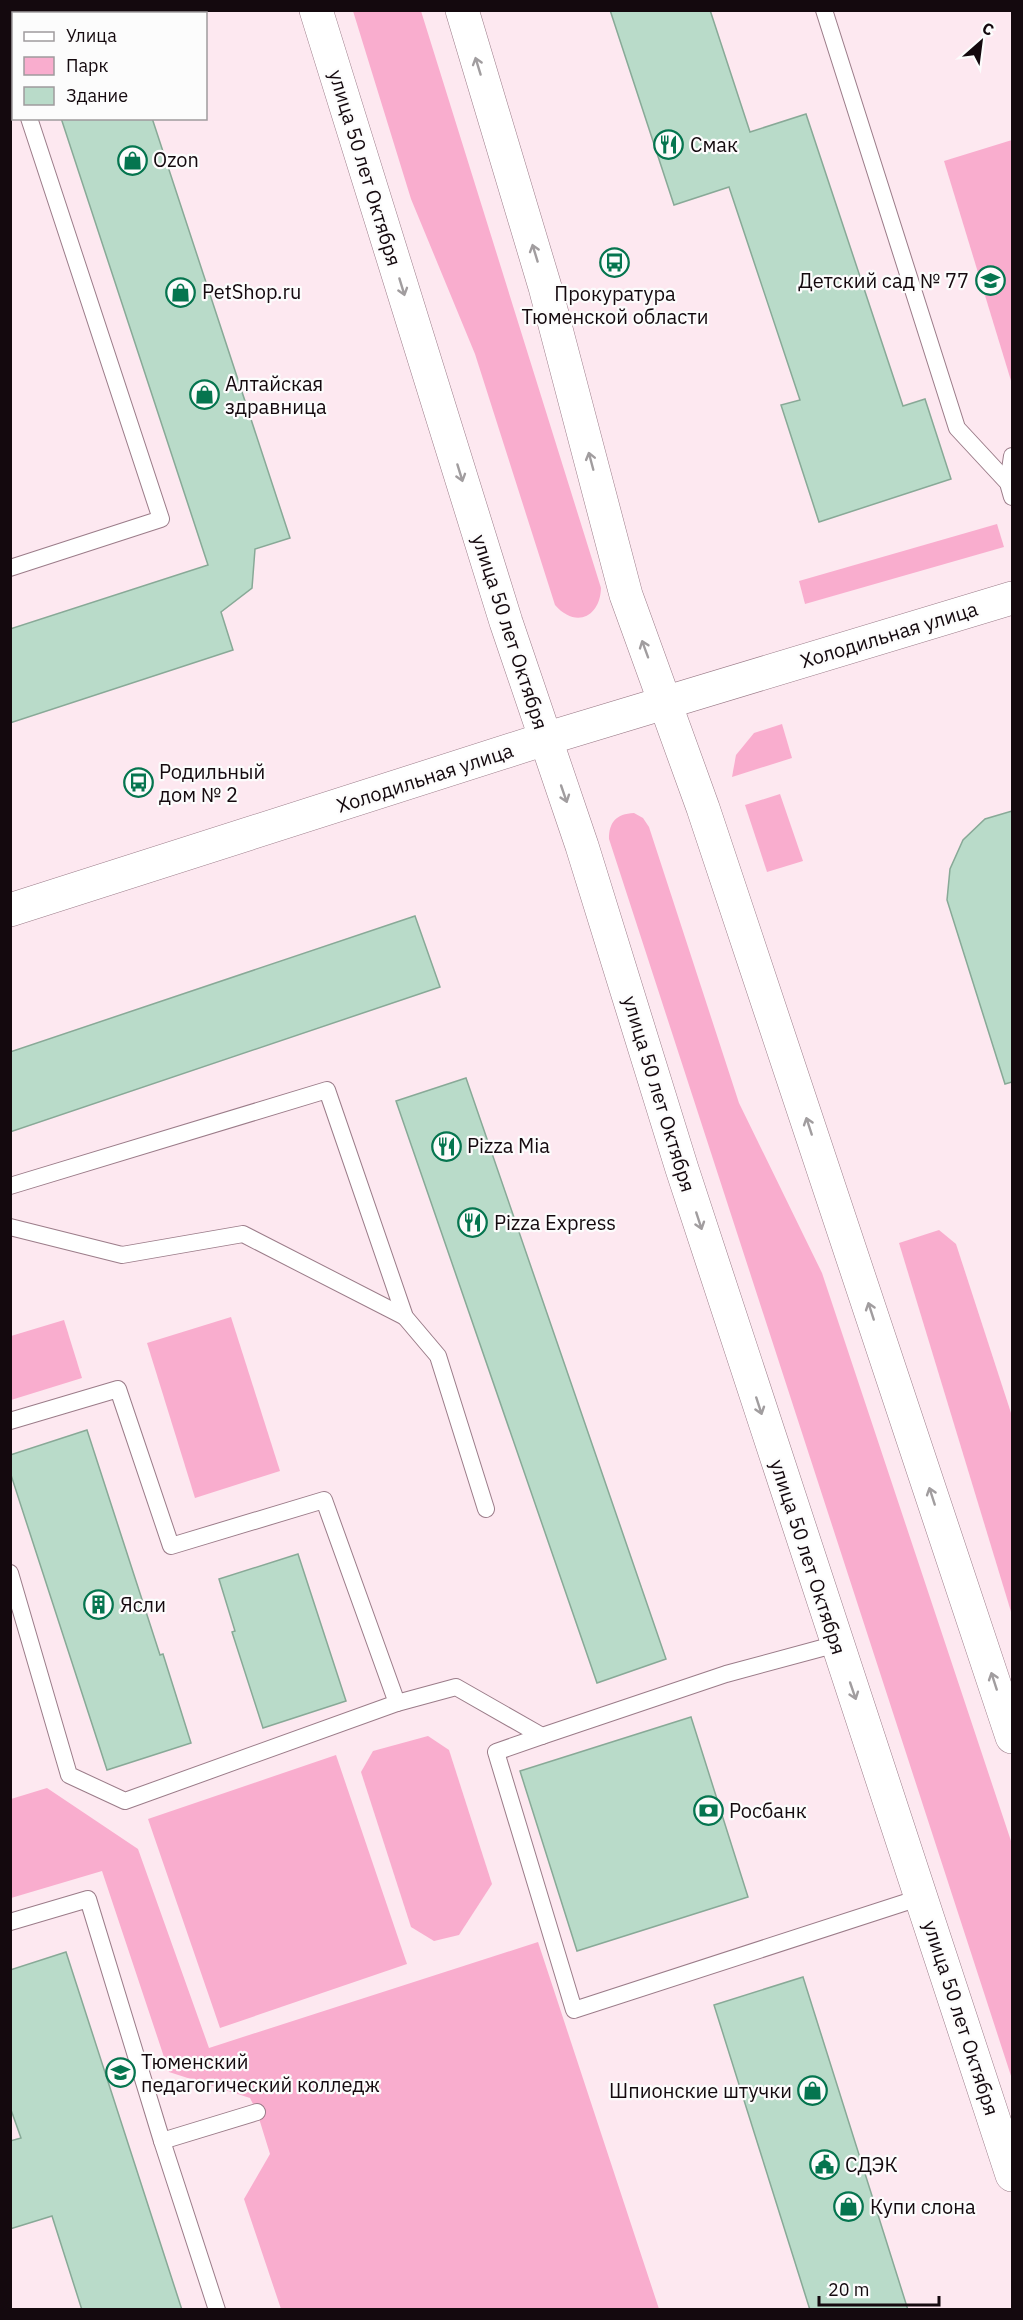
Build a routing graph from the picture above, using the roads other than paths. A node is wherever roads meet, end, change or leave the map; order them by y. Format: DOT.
graph roads {
  1 [pos="316,10"];
  2 [pos="462,10"];
  3 [pos="824,10"];
  4 [pos="30,120"];
  5 [pos="1012,456"];
  6 [pos="1010,490"];
  7 [pos="10,568"];
  8 [pos="1012,598"];
  9 [pos="665,704"];
  10 [pos="545,739"];
  11 [pos="10,910"];
  12 [pos="10,1186"];
  13 [pos="10,1227"];
  14 [pos="405,1317"];
  15 [pos="10,1421"];
  16 [pos="486,1509"];
  17 [pos="10,1573"];
  18 [pos="837,1644"];
  19 [pos="397,1703"];
  20 [pos="542,1736"];
  21 [pos="1012,1737"];
  22 [pos="922,1897"];
  23 [pos="10,1922"];
  24 [pos="257,2112"];
  25 [pos="162,2141"];
  26 [pos="1012,2175"];
  27 [pos="217,2310"];
  1 -- 10 [label="main road, улица 50 лет Октября, one-way"];
  9 -- 2 [label="main road, one-way"];
  3 -- 6 [label="lane"];
  4 -- 7 [label="lane"];
  5 -- 6 [label="lane"];
  8 -- 9 [label="main road, Холодильная улица"];
  9 -- 10 [label="main road, Холодильная улица"];
  21 -- 9 [label="main road, one-way"];
  10 -- 11 [label="main road, Холодильная улица"];
  10 -- 18 [label="main road, улица 50 лет Октября, one-way"];
  12 -- 14 [label="lane"];
  13 -- 14 [label="lane"];
  14 -- 16 [label="lane"];
  15 -- 19 [label="lane"];
  17 -- 19 [label="lane"];
  18 -- 20 [label="lane"];
  18 -- 22 [label="main road, улица 50 лет Октября, one-way"];
  19 -- 20 [label="lane"];
  20 -- 22 [label="lane"];
  22 -- 26 [label="main road, улица 50 лет Октября"];
  23 -- 25 [label="lane"];
  24 -- 25 [label="lane"];
  25 -- 27 [label="lane"];
}
